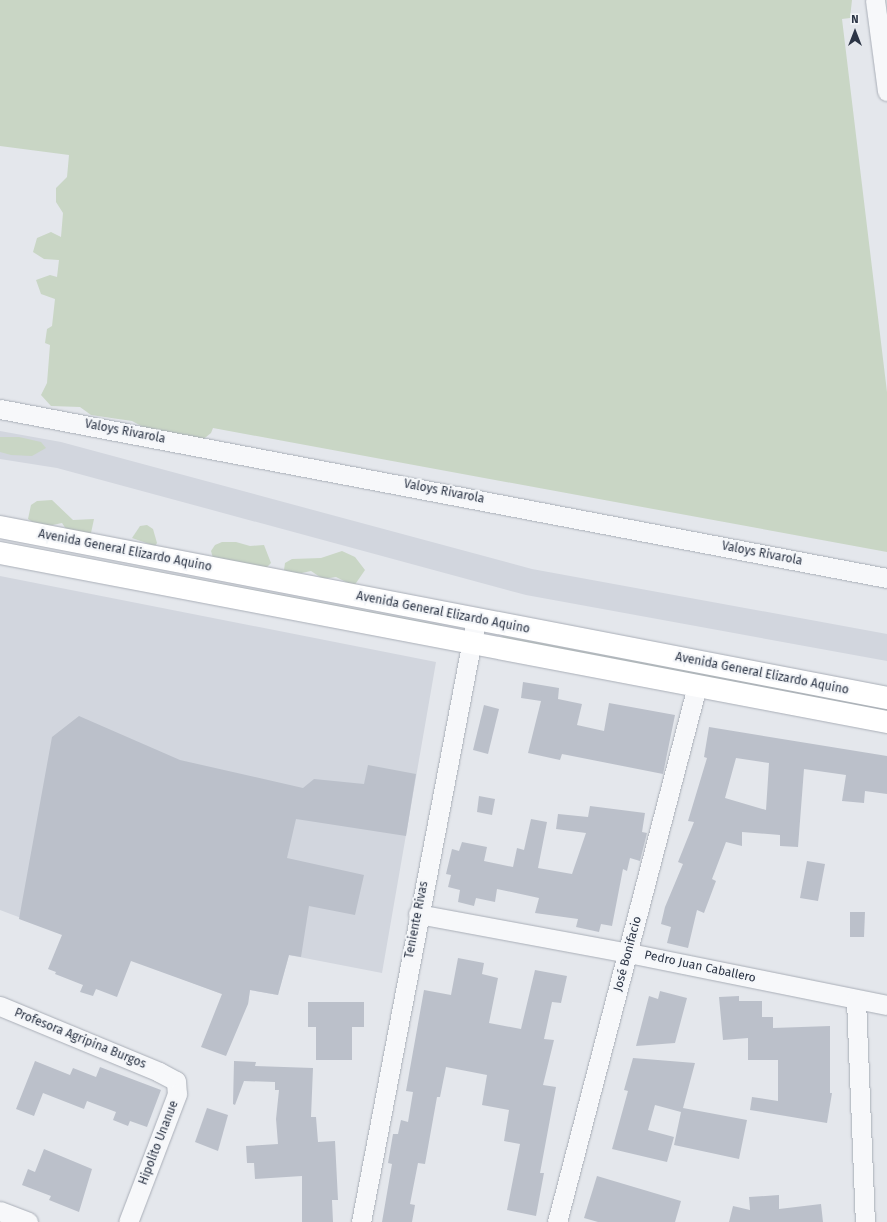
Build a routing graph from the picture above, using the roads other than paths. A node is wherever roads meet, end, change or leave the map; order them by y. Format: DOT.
graph roads {
  1 [pos="875,0"];
  2 [pos="885,53"];
  3 [pos="887,92"];
  4 [pos="0,409"];
  5 [pos="0,527"];
  6 [pos="0,553"];
  7 [pos="887,578"];
  8 [pos="476,619"];
  9 [pos="471,643"];
  10 [pos="697,686"];
  11 [pos="887,698"];
  12 [pos="887,722"];
  13 [pos="418,914"];
  14 [pos="629,952"];
  15 [pos="856,1000"];
  16 [pos="887,1005"];
  17 [pos="0,1006"];
  18 [pos="159,1072"];
  19 [pos="0,1211"];
  20 [pos="28,1222"];
  21 [pos="128,1222"];
  22 [pos="361,1222"];
  23 [pos="558,1222"];
  24 [pos="865,1222"];
  1 -- 2 [label="street"];
  2 -- 3 [label="street"];
  4 -- 7 [label="street, Valoys Rivarola"];
  5 -- 8 [label="main road, Avenida General Elizardo Aquino"];
  6 -- 9 [label="main road, Avenida General Elizardo Aquino"];
  8 -- 9 [label="street, Teniente Rivas"];
  8 -- 11 [label="main road, Avenida General Elizardo Aquino"];
  9 -- 10 [label="main road, Avenida General Elizardo Aquino"];
  9 -- 13 [label="street, Teniente Rivas"];
  10 -- 12 [label="main road, Avenida General Elizardo Aquino"];
  10 -- 14 [label="street, José Bonifacio"];
  13 -- 14 [label="street, Pedro Juan Caballero"];
  13 -- 22 [label="street, Teniente Rivas"];
  14 -- 15 [label="street, Pedro Juan Caballero"];
  14 -- 23 [label="street, José Bonifacio"];
  15 -- 16 [label="street, Pedro Juan Caballero"];
  15 -- 24 [label="street"];
  17 -- 18 [label="street, Profesora Agripina Burgos"];
  18 -- 21 [label="street, Hipolito Unanue"];
  19 -- 20 [label="street"];
}
